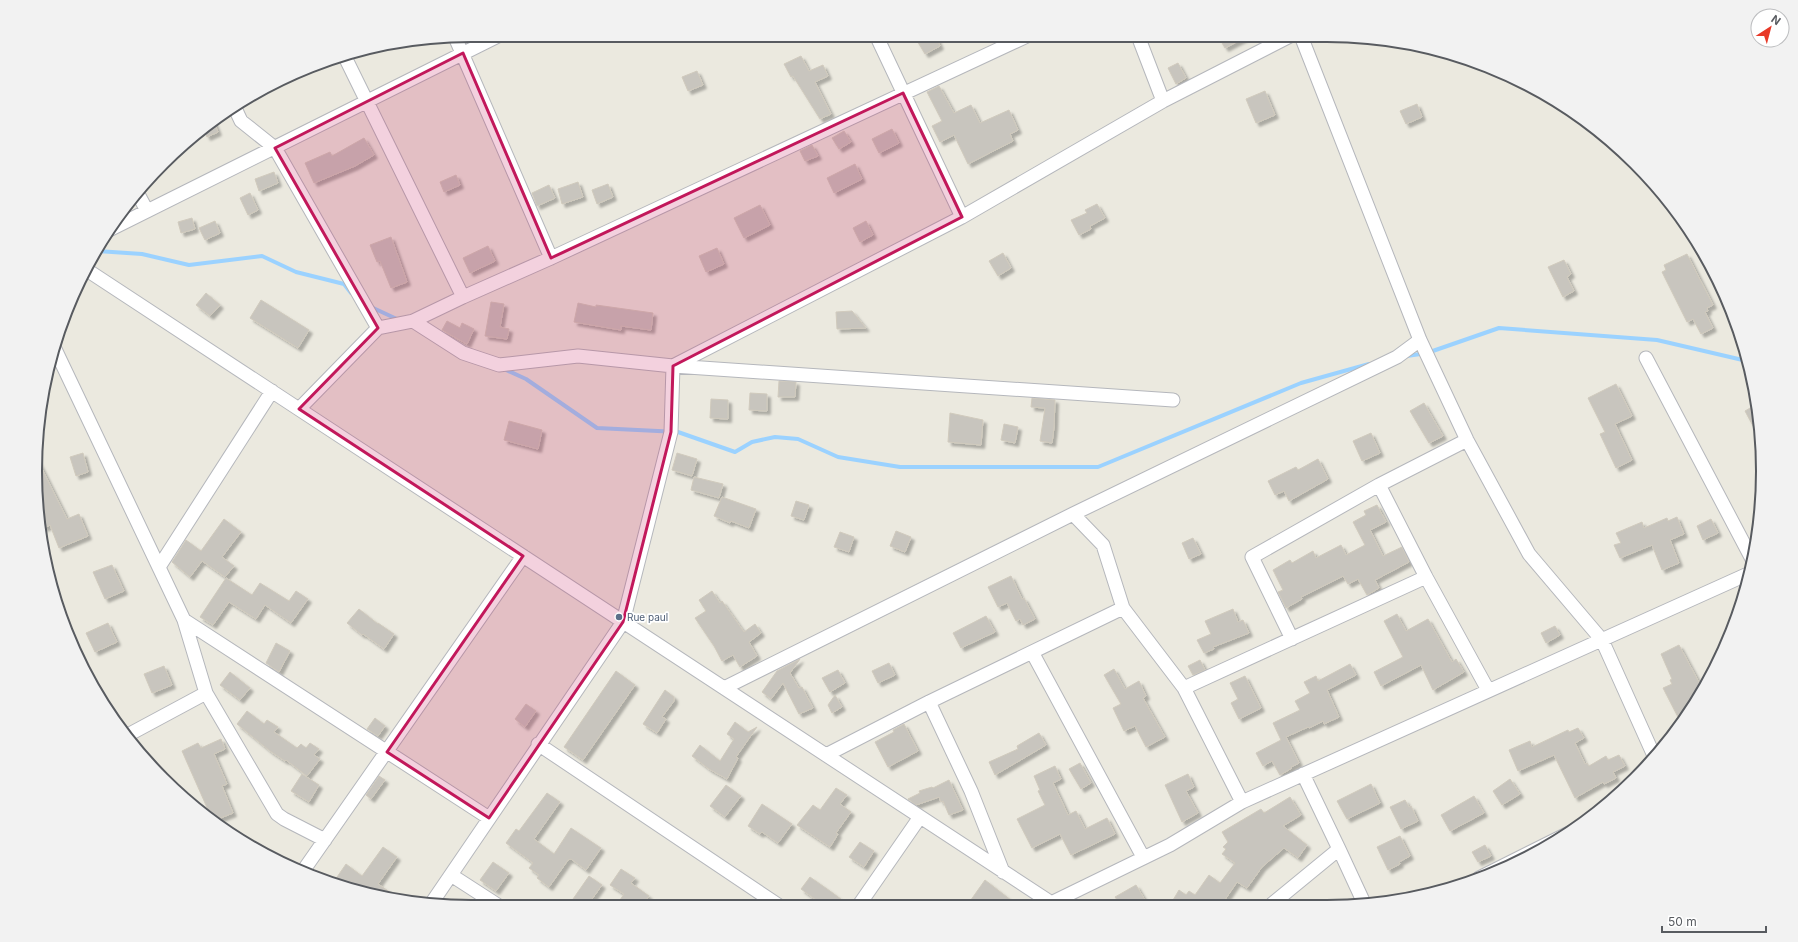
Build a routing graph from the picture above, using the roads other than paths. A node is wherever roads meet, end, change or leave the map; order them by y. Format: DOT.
graph roads {
  1 [pos="458,42"];
  2 [pos="486,42"];
  3 [pos="879,42"];
  4 [pos="1014,42"];
  5 [pos="1140,42"];
  6 [pos="1278,42"];
  7 [pos="1303,42"];
  8 [pos="463,53"];
  9 [pos="347,61"];
  10 [pos="903,93"];
  11 [pos="367,101"];
  12 [pos="1163,101"];
  13 [pos="237,112"];
  14 [pos="275,148"];
  15 [pos="140,198"];
  16 [pos="147,211"];
  17 [pos="962,217"];
  18 [pos="120,224"];
  19 [pos="551,258"];
  20 [pos="91,272"];
  21 [pos="463,297"];
  22 [pos="413,321"];
  23 [pos="378,328"];
  24 [pos="1420,340"];
  25 [pos="58,356"];
  26 [pos="1646,358"];
  27 [pos="673,366"];
  28 [pos="272,391"];
  29 [pos="1173,400"];
  30 [pos="299,409"];
  31 [pos="1467,440"];
  32 [pos="1379,485"];
  33 [pos="1073,514"];
  34 [pos="1748,552"];
  35 [pos="523,556"];
  36 [pos="159,567"];
  37 [pos="1742,576"];
  38 [pos="1426,577"];
  39 [pos="1123,608"];
  40 [pos="184,620"];
  41 [pos="622,622"];
  42 [pos="1292,639"];
  43 [pos="1602,640"];
  44 [pos="1032,652"];
  45 [pos="724,688"];
  46 [pos="1184,688"];
  47 [pos="1488,690"];
  48 [pos="206,693"];
  49 [pos="929,702"];
  50 [pos="132,733"];
  51 [pos="538,744"];
  52 [pos="1652,751"];
  53 [pos="387,752"];
  54 [pos="826,755"];
  55 [pos="1303,774"];
  56 [pos="1242,802"];
  57 [pos="920,817"];
  58 [pos="489,818"];
  59 [pos="325,840"];
  60 [pos="1339,848"];
  61 [pos="1143,857"];
  62 [pos="306,867"];
  63 [pos="1003,872"];
  64 [pos="451,875"];
  65 [pos="435,898"];
  66 [pos="1362,898"];
  67 [pos="490,900"];
  68 [pos="771,900"];
  69 [pos="862,900"];
  70 [pos="1046,900"];
  71 [pos="1060,900"];
  72 [pos="1277,900"];
  1 -- 8 [label="street"];
  2 -- 8 [label="street"];
  3 -- 10 [label="street"];
  4 -- 10 [label="street"];
  5 -- 12 [label="street"];
  6 -- 12 [label="street"];
  7 -- 24 [label="street"];
  8 -- 11 [label="street"];
  8 -- 19 [label="street"];
  9 -- 11 [label="street"];
  10 -- 17 [label="street"];
  10 -- 19 [label="street"];
  11 -- 14 [label="street"];
  11 -- 21 [label="street"];
  12 -- 17 [label="street"];
  13 -- 14 [label="street"];
  14 -- 16 [label="street"];
  14 -- 23 [label="street"];
  15 -- 16 [label="street"];
  16 -- 18 [label="street"];
  17 -- 27 [label="street"];
  19 -- 21 [label="street"];
  20 -- 28 [label="street"];
  21 -- 22 [label="street"];
  22 -- 23 [label="street"];
  22 -- 27 [label="street"];
  23 -- 30 [label="street"];
  24 -- 31 [label="street"];
  24 -- 33 [label="street"];
  25 -- 36 [label="street"];
  26 -- 34 [label="street"];
  27 -- 29 [label="street"];
  27 -- 41 [label="street"];
  28 -- 30 [label="street"];
  28 -- 36 [label="street"];
  30 -- 35 [label="street"];
  31 -- 32 [label="street"];
  31 -- 43 [label="street"];
  32 -- 38 [label="street"];
  32 -- 42 [label="street"];
  33 -- 39 [label="street"];
  33 -- 45 [label="street"];
  35 -- 41 [label="street"];
  35 -- 53 [label="street"];
  36 -- 40 [label="street"];
  37 -- 43 [label="street"];
  38 -- 42 [label="street"];
  38 -- 47 [label="street"];
  39 -- 44 [label="street"];
  39 -- 46 [label="street"];
  40 -- 48 [label="street"];
  40 -- 53 [label="street"];
  41 -- 45 [label="street"];
  41 -- 51 [label="street"];
  42 -- 46 [label="street"];
  43 -- 47 [label="street"];
  43 -- 52 [label="street"];
  44 -- 49 [label="street"];
  44 -- 61 [label="street"];
  45 -- 54 [label="street"];
  46 -- 56 [label="street"];
  47 -- 55 [label="street"];
  48 -- 50 [label="street"];
  48 -- 59 [label="street"];
  49 -- 54 [label="street"];
  49 -- 63 [label="street"];
  51 -- 58 [label="street"];
  51 -- 68 [label="street"];
  53 -- 58 [label="street"];
  53 -- 59 [label="street"];
  54 -- 57 [label="street"];
  55 -- 56 [label="street"];
  55 -- 60 [label="street"];
  56 -- 61 [label="street"];
  57 -- 63 [label="street"];
  57 -- 69 [label="street"];
  58 -- 64 [label="street"];
  59 -- 62 [label="street"];
  60 -- 66 [label="street"];
  60 -- 72 [label="street"];
  61 -- 71 [label="street"];
  63 -- 70 [label="street"];
  64 -- 65 [label="street"];
  64 -- 67 [label="street"];
}
